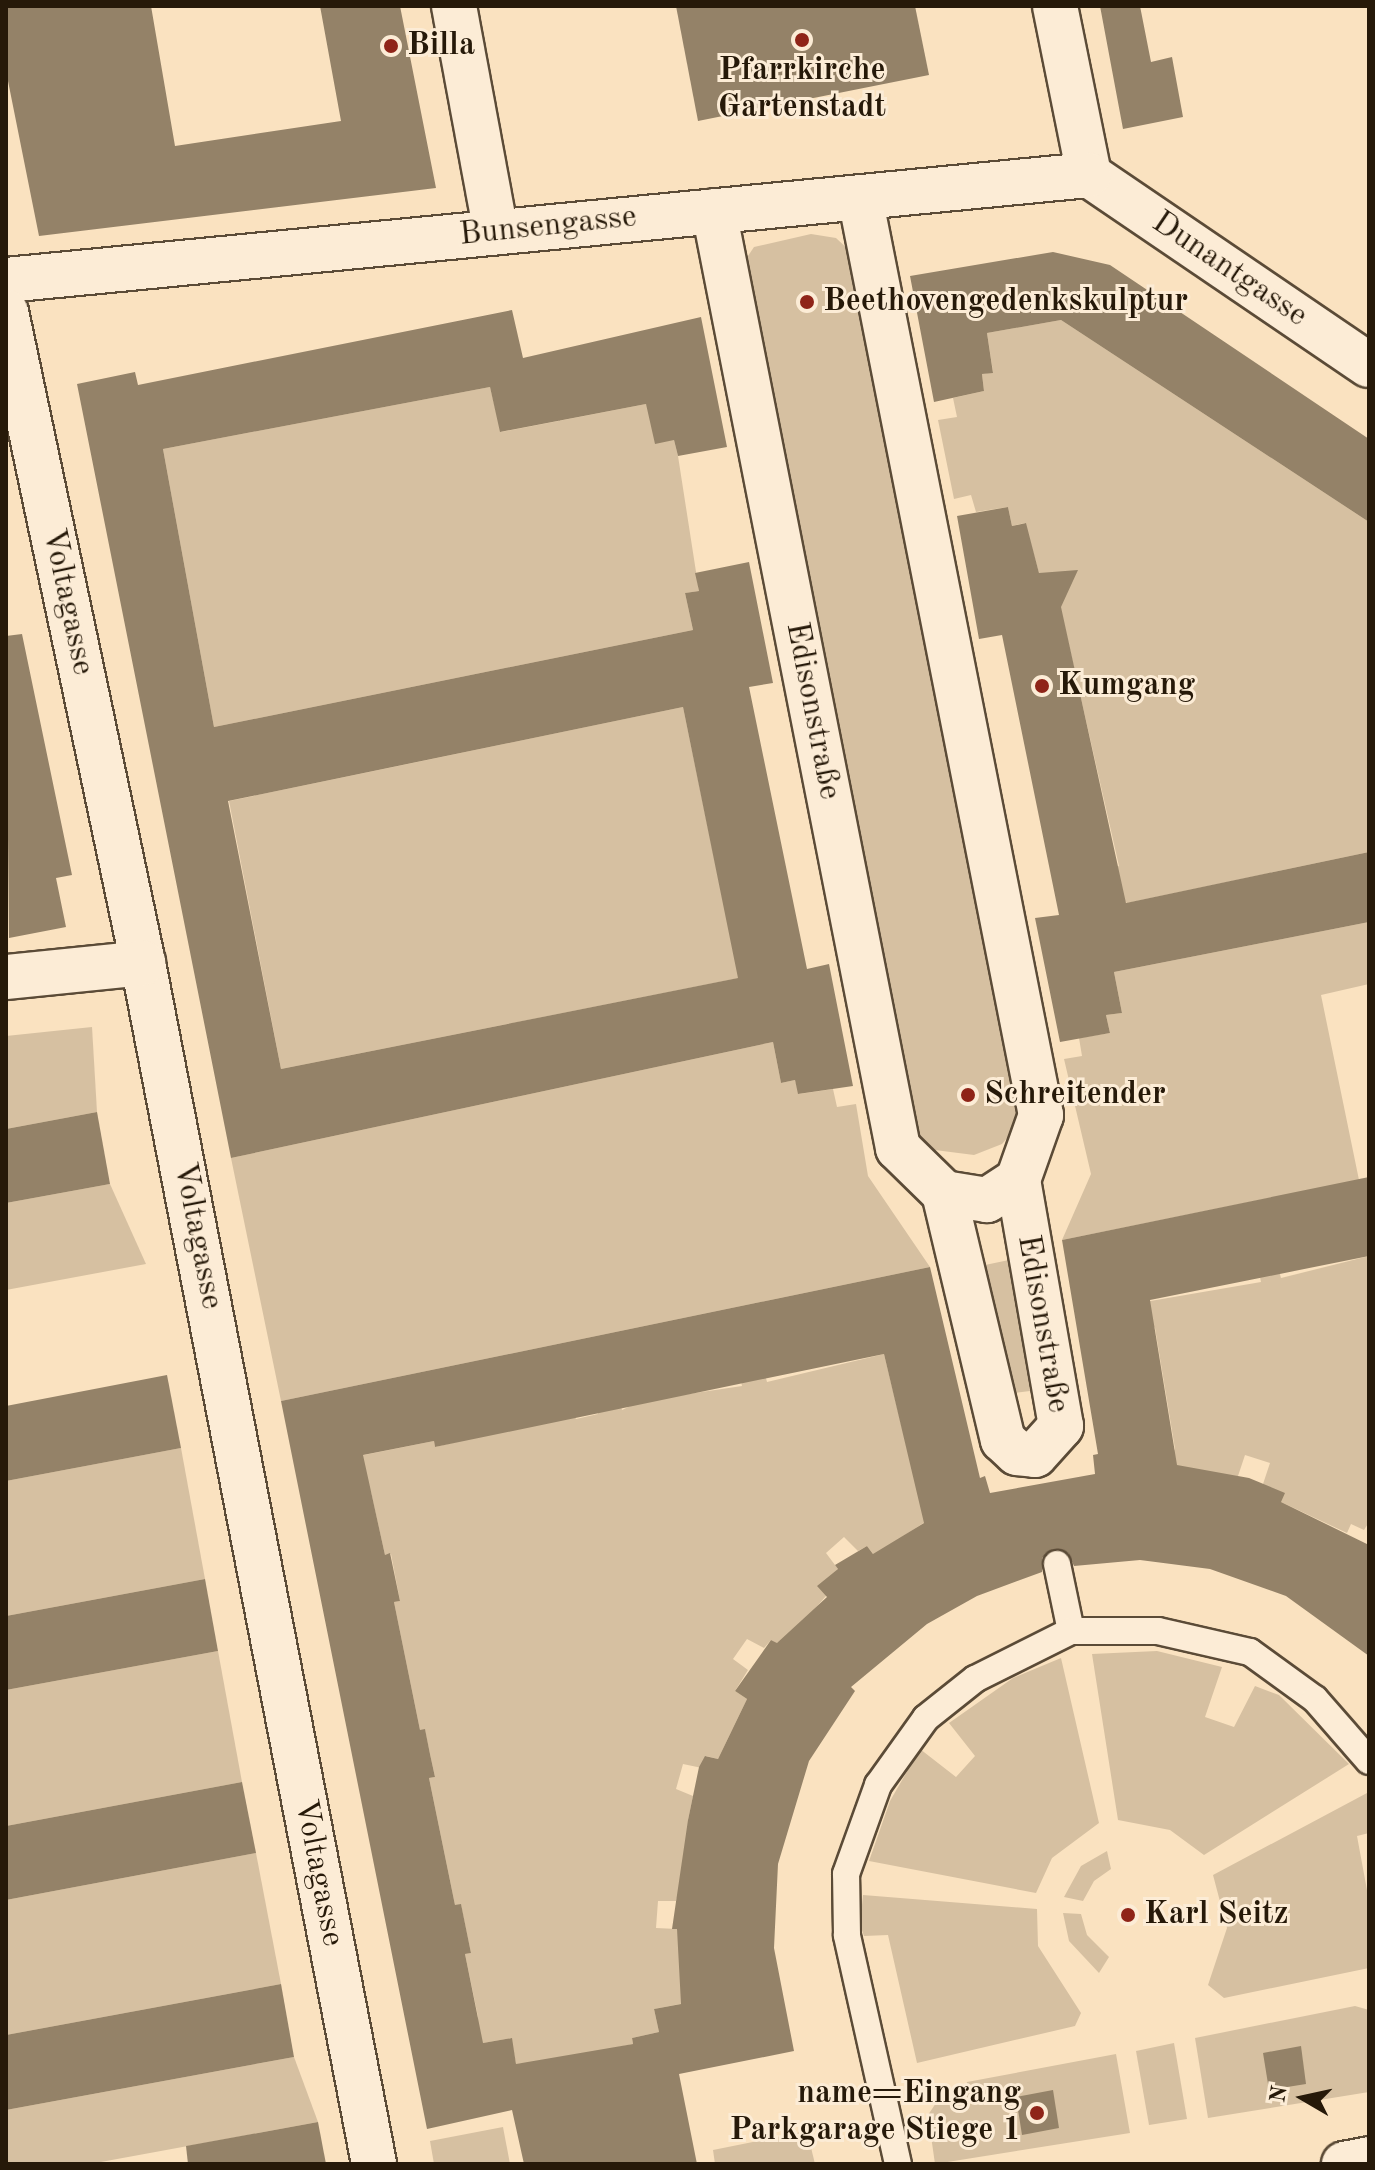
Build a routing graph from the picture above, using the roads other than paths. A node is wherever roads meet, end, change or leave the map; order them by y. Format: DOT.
graph roads {
  1 [pos="454,6"];
  2 [pos="1055,6"];
  3 [pos="1089,175"];
  4 [pos="860,197"];
  5 [pos="714,211"];
  6 [pos="496,232"];
  7 [pos="6,280"];
  8 [pos="6,312"];
  9 [pos="1369,365"];
  10 [pos="143,963"];
  11 [pos="6,977"];
  12 [pos="1018,1180"];
  13 [pos="944,1193"];
  14 [pos="1057,1564"];
  15 [pos="1071,1631"];
  16 [pos="1369,1761"];
  17 [pos="1369,2159"];
  18 [pos="374,2164"];
  19 [pos="898,2164"];
  20 [pos="1344,2164"];
  1 -- 6 [label="street"];
  2 -- 3 [label="street"];
  3 -- 4 [label="street, Bunsengasse"];
  3 -- 9 [label="street, Dunantgasse"];
  4 -- 5 [label="street, Bunsengasse"];
  4 -- 12 [label="street, Edisonstraße"];
  5 -- 6 [label="street, Bunsengasse"];
  5 -- 13 [label="street, Edisonstraße"];
  6 -- 7 [label="street, Bunsengasse"];
  8 -- 10 [label="street, Voltagasse"];
  10 -- 11 [label="street"];
  10 -- 18 [label="street, Voltagasse"];
  12 -- 13 [label="street, Edisonstraße"];
  12 -- 13 [label="street, Edisonstraße"];
  14 -- 15 [label="lane"];
  15 -- 16 [label="lane"];
  15 -- 19 [label="lane"];
  17 -- 20 [label="street"];
}
